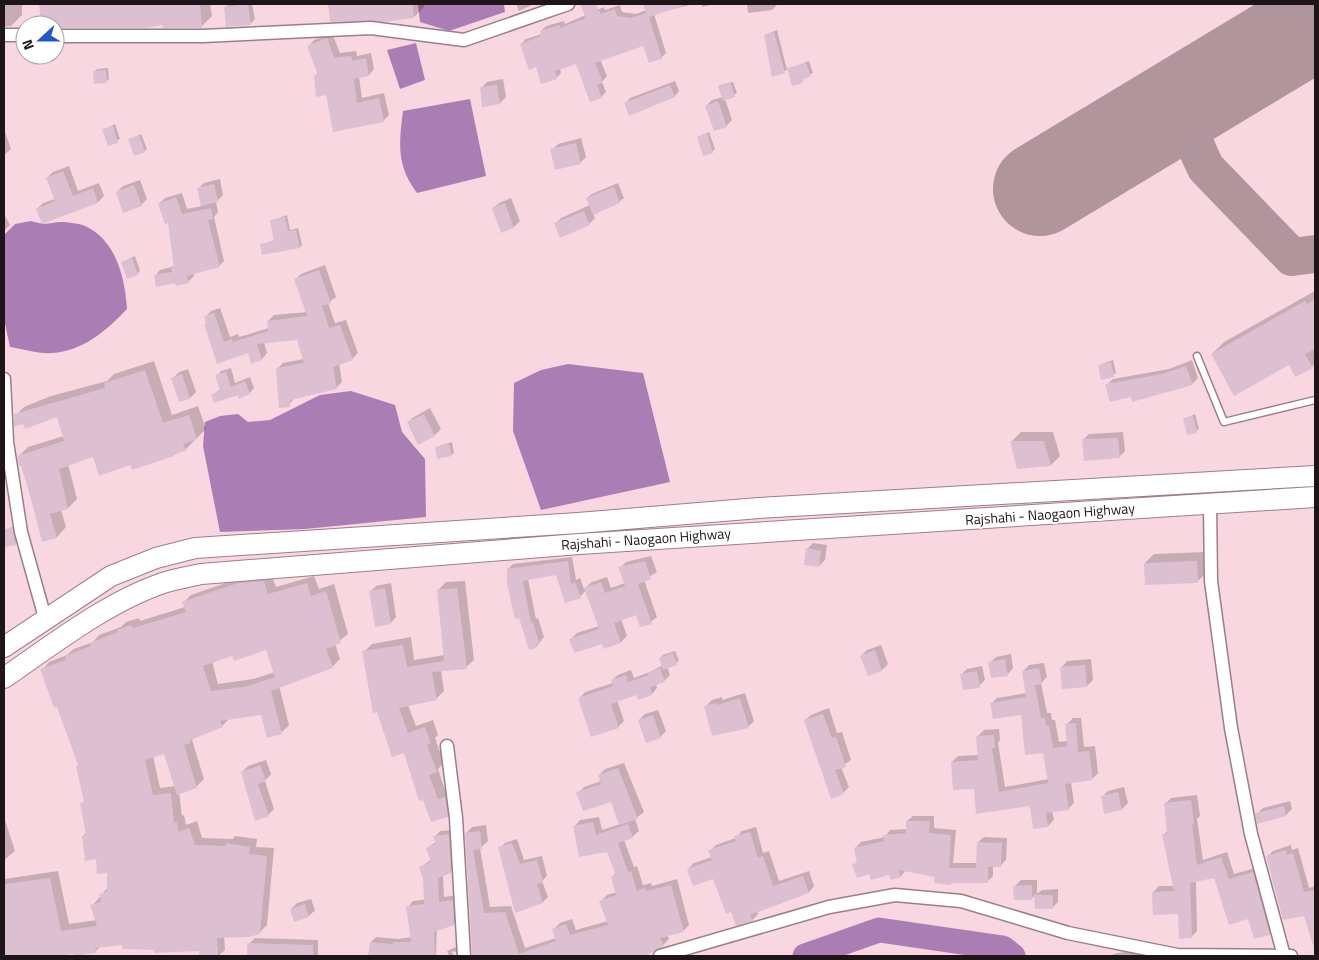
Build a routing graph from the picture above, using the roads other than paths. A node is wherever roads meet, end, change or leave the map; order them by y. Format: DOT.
graph roads {
  1 [pos="568,4"];
  2 [pos="65,36"];
  3 [pos="1197,356"];
  4 [pos="4,379"];
  5 [pos="1315,400"];
  6 [pos="1315,476"];
  7 [pos="1162,486"];
  8 [pos="1315,497"];
  9 [pos="1210,504"];
  10 [pos="1162,507"];
  11 [pos="45,618"];
  12 [pos="4,647"];
  13 [pos="4,678"];
  14 [pos="447,746"];
  15 [pos="464,956"];
  16 [pos="660,956"];
  17 [pos="1283,956"];
  18 [pos="1292,956"];
  1 -- 2 [label="street"];
  3 -- 5 [label="lane"];
  4 -- 11 [label="street"];
  6 -- 7 [label="main road, Rajshahi - Naogaon Highway"];
  7 -- 10 [label="main road"];
  7 -- 11 [label="main road, Rajshahi - Naogaon Highway"];
  8 -- 9 [label="main road, Rajshahi - Naogaon Highway"];
  9 -- 10 [label="main road, Rajshahi - Naogaon Highway"];
  9 -- 17 [label="street"];
  10 -- 13 [label="main road, Rajshahi - Naogaon Highway"];
  11 -- 12 [label="main road, Rajshahi - Naogaon Highway"];
  14 -- 15 [label="street"];
  16 -- 17 [label="street"];
  17 -- 18 [label="street"];
}
